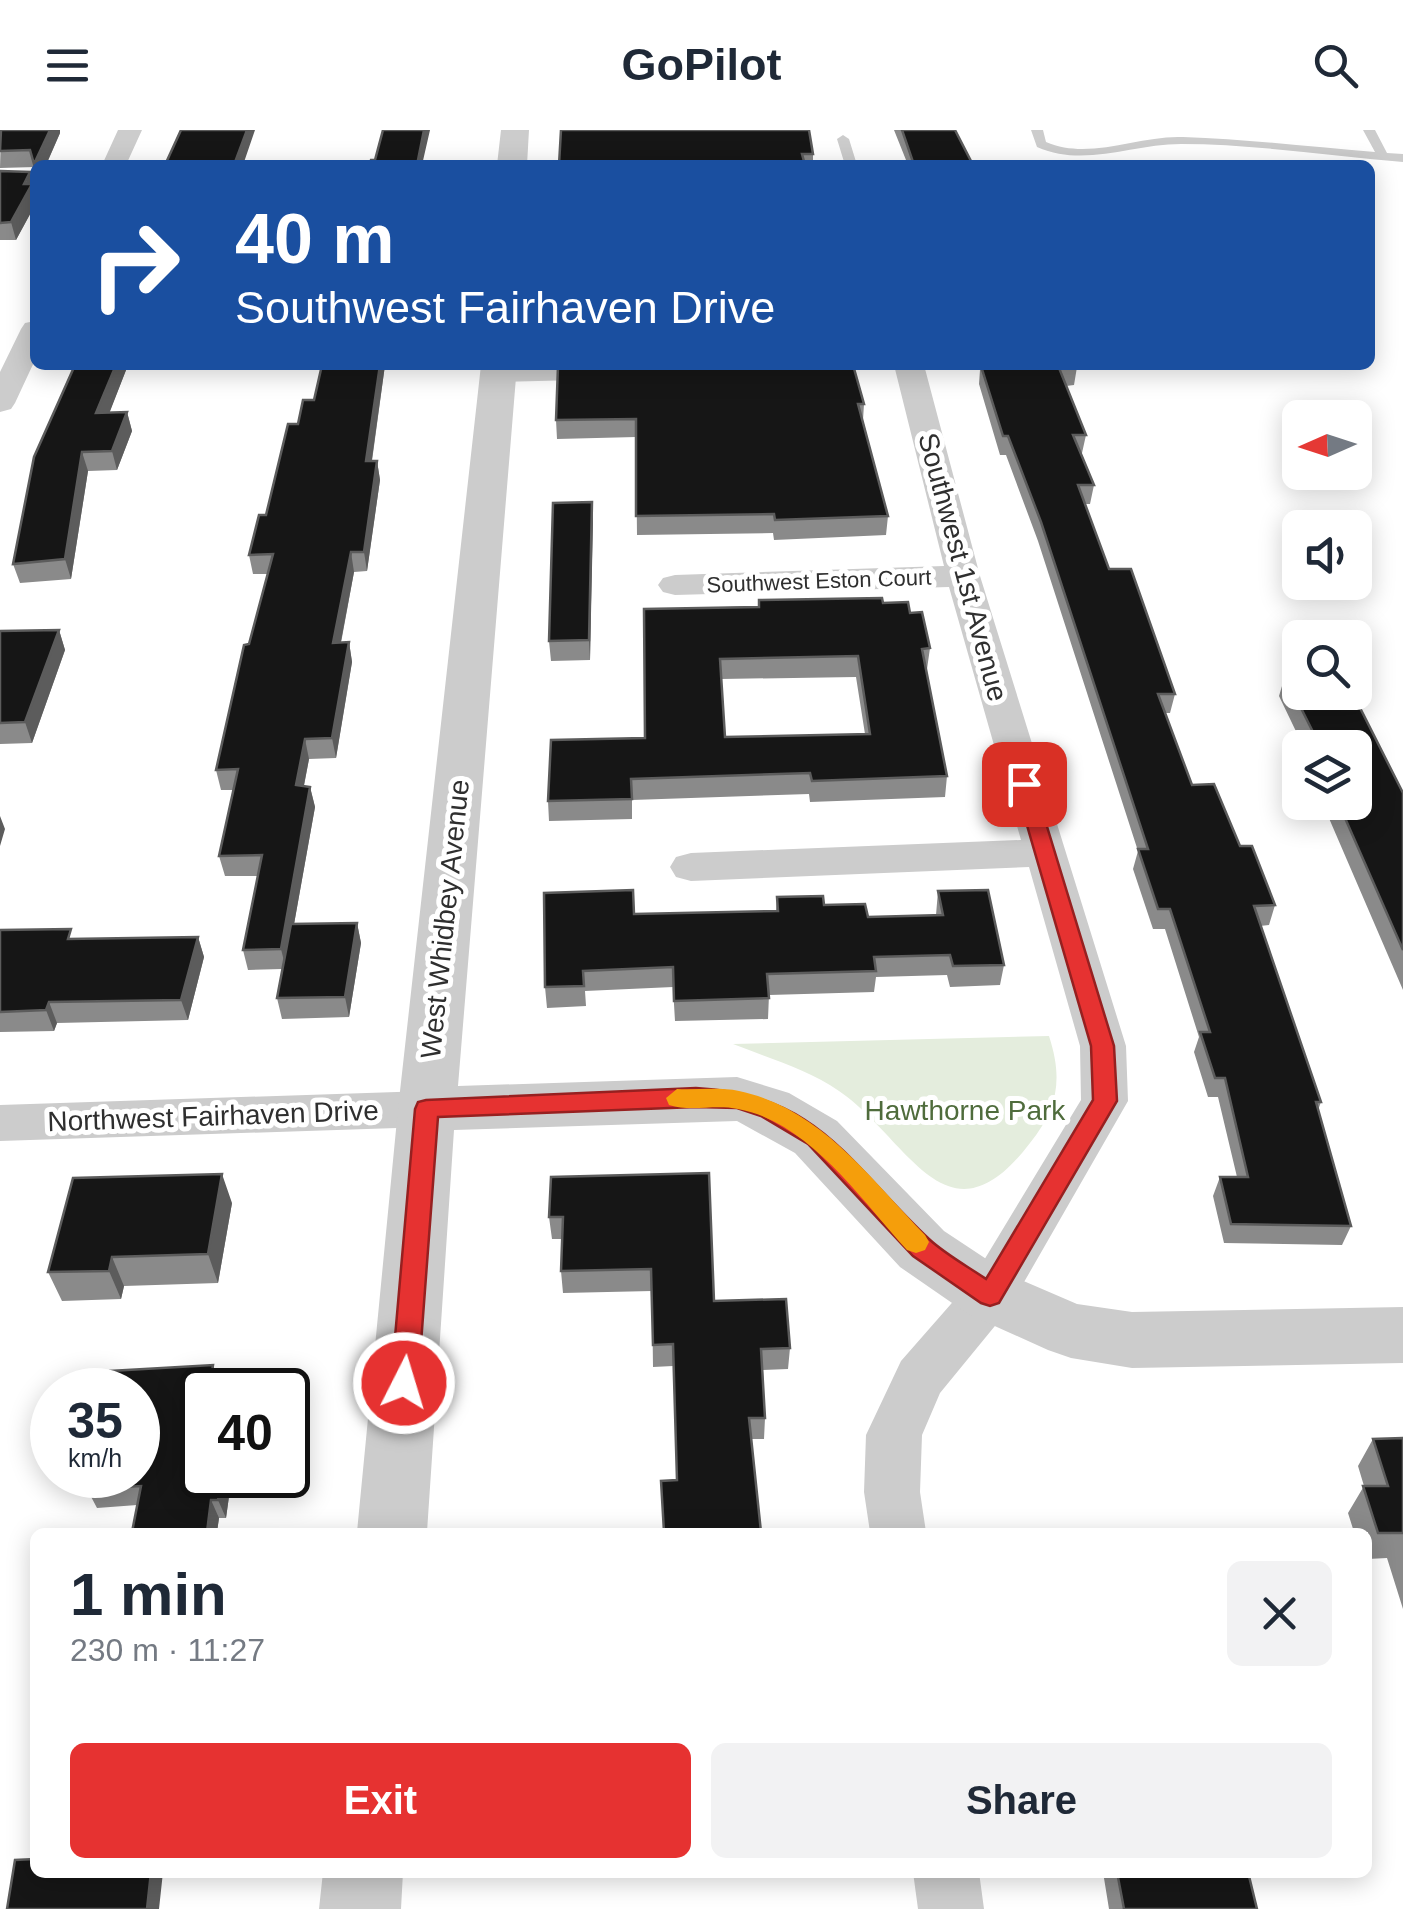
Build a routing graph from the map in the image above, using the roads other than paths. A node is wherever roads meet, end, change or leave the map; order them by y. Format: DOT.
graph roads {
  1 [pos="130,130"];
  2 [pos="515,130"];
  3 [pos="1037,130"];
  4 [pos="1369,130"];
  5 [pos="1179,135"];
  6 [pos="843,139"];
  7 [pos="1383,156"];
  8 [pos="1403,158"];
  9 [pos="116,160"];
  10 [pos="512,160"];
  11 [pos="849,160"];
  12 [pos="30,336"];
  13 [pos="9,364"];
  14 [pos="499,370"];
  15 [pos="910,370"];
  16 [pos="0,403"];
  17 [pos="964,576"];
  18 [pos="674,586"];
  19 [pos="1045,853"];
  20 [pos="691,866"];
  21 [pos="426,1109"];
  22 [pos="0,1123"];
  23 [pos="990,1295"];
  24 [pos="1403,1334"];
  25 [pos="392,1528"];
  26 [pos="897,1528"];
  27 [pos="363,1878"];
  28 [pos="947,1878"];
  29 [pos="360,1909"];
  30 [pos="951,1909"];
  1 -- 9 [label="street"];
  2 -- 10 [label="street"];
  3 -- 5 [label="lane"];
  4 -- 7 [label="lane"];
  5 -- 7 [label="lane"];
  6 -- 11 [label="lane"];
  7 -- 8 [label="lane"];
  12 -- 13 [label="street"];
  13 -- 16 [label="street"];
  14 -- 21 [label="street, West Whidbey Avenue"];
  15 -- 17 [label="street, Southwest 1st Avenue"];
  17 -- 18 [label="street, Southwest Eston Court"];
  17 -- 19 [label="street, Southwest 1st Avenue"];
  19 -- 20 [label="street"];
  19 -- 23 [label="street, Southwest 1st Avenue"];
  21 -- 22 [label="street, Northwest Fairhaven Drive"];
  21 -- 23 [label="street"];
  21 -- 25 [label="street, West Whidbey Avenue"];
  23 -- 24 [label="street"];
  23 -- 26 [label="street, Southwest 1st Avenue"];
  27 -- 29 [label="street"];
  28 -- 30 [label="street"];
}
